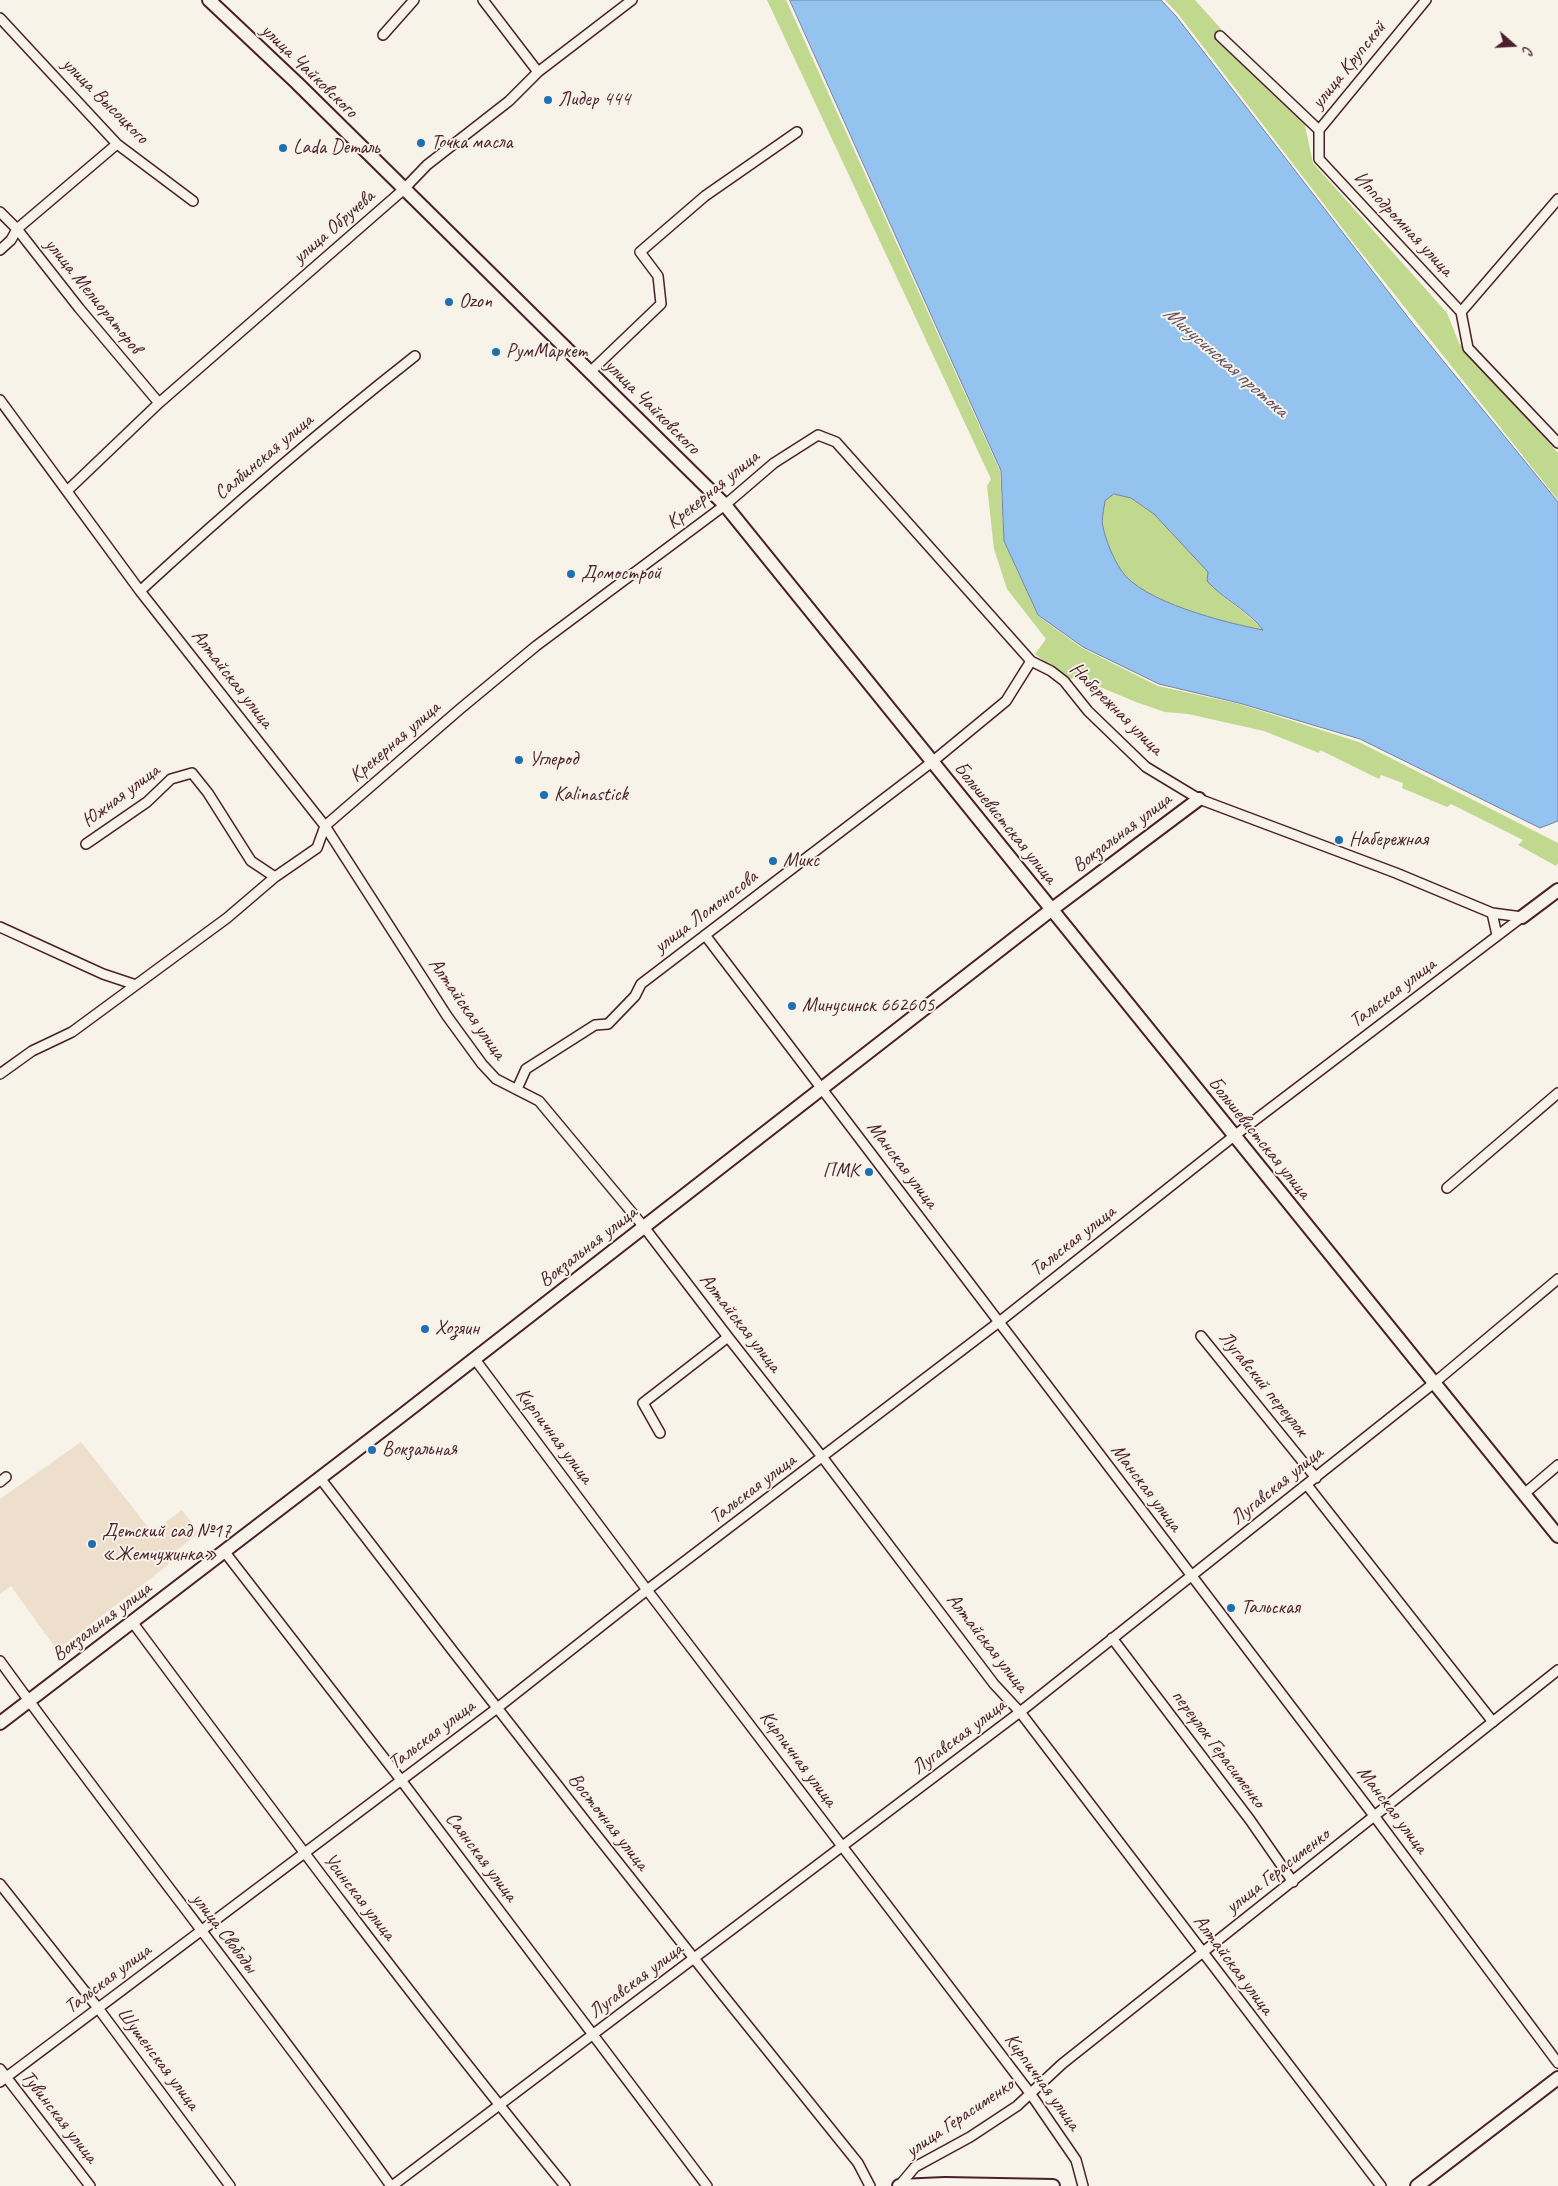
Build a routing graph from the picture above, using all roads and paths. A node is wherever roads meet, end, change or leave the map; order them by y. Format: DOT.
graph roads {
  1 [pos="209,0"];
  2 [pos="414,0"];
  3 [pos="483,0"];
  4 [pos="632,0"];
  5 [pos="1426,0"];
  6 [pos="0,18"];
  7 [pos="383,35"];
  8 [pos="1220,36"];
  9 [pos="538,72"];
  10 [pos="1319,130"];
  11 [pos="797,132"];
  12 [pos="118,144"];
  13 [pos="403,190"];
  14 [pos="1558,199"];
  15 [pos="192,201"];
  16 [pos="0,212"];
  17 [pos="17,229"];
  18 [pos="0,250"];
  19 [pos="1460,312"];
  20 [pos="415,356"];
  21 [pos="590,372"];
  22 [pos="0,400"];
  23 [pos="159,402"];
  24 [pos="818,436"];
  25 [pos="1558,443"];
  26 [pos="67,491"];
  27 [pos="725,505"];
  28 [pos="140,591"];
  29 [pos="1031,661"];
  30 [pos="932,762"];
  31 [pos="1199,799"];
  32 [pos="325,826"];
  33 [pos="86,844"];
  34 [pos="275,877"];
  35 [pos="1558,890"];
  36 [pos="1051,910"];
  37 [pos="1492,913"];
  38 [pos="1522,917"];
  39 [pos="0,927"];
  40 [pos="705,935"];
  41 [pos="1497,935"];
  42 [pos="136,985"];
  43 [pos="0,1074"];
  44 [pos="822,1088"];
  45 [pos="517,1089"];
  46 [pos="1558,1093"];
  47 [pos="1234,1136"];
  48 [pos="1447,1188"];
  49 [pos="644,1227"];
  50 [pos="1558,1279"];
  51 [pos="999,1322"];
  52 [pos="1201,1336"];
  53 [pos="728,1337"];
  54 [pos="474,1358"];
  55 [pos="1434,1384"];
  56 [pos="660,1433"];
  57 [pos="823,1458"];
  58 [pos="1558,1466"];
  59 [pos="320,1478"];
  60 [pos="1316,1478"];
  61 [pos="1307,1485"];
  62 [pos="1524,1494"];
  63 [pos="1558,1536"];
  64 [pos="224,1551"];
  65 [pos="1191,1577"];
  66 [pos="647,1590"];
  67 [pos="133,1623"];
  68 [pos="1112,1638"];
  69 [pos="0,1661"];
  70 [pos="1558,1670"];
  71 [pos="29,1701"];
  72 [pos="496,1708"];
  73 [pos="1020,1712"];
  74 [pos="1493,1722"];
  75 [pos="0,1723"];
  76 [pos="401,1780"];
  77 [pos="1375,1817"];
  78 [pos="843,1847"];
  79 [pos="304,1854"];
  80 [pos="1293,1882"];
  81 [pos="0,1884"];
  82 [pos="201,1931"];
  83 [pos="1202,1954"];
  84 [pos="693,1960"];
  85 [pos="98,2008"];
  86 [pos="593,2036"];
  87 [pos="1558,2062"];
  88 [pos="0,2069"];
  89 [pos="1558,2078"];
  90 [pos="3,2079"];
  91 [pos="1030,2093"];
  92 [pos="499,2106"];
  93 [pos="945,2185"];
  94 [pos="90,2186"];
  95 [pos="230,2186"];
  96 [pos="392,2186"];
  97 [pos="565,2186"];
  98 [pos="707,2186"];
  99 [pos="870,2186"];
  100 [pos="899,2186"];
  101 [pos="1053,2186"];
  102 [pos="1083,2186"];
  103 [pos="1381,2186"];
  104 [pos="1417,2186"];
  1 -- 13 [label="main road, улица Чайковского"];
  2 -- 7 [label="street"];
  3 -- 9 [label="street"];
  4 -- 9 [label="street, улица Обручева"];
  5 -- 10 [label="street, улица Крупской"];
  6 -- 12 [label="street, улица Высоцкого"];
  8 -- 10 [label="street"];
  9 -- 13 [label="street, улица Обручева"];
  10 -- 19 [label="street, Ипподромная улица"];
  11 -- 21 [label="street"];
  12 -- 15 [label="street, улица Высоцкого"];
  12 -- 17 [label="street"];
  13 -- 21 [label="main road, улица Чайковского"];
  13 -- 23 [label="street, улица Обручева"];
  14 -- 19 [label="street"];
  16 -- 17 [label="street, улица Мелиораторов"];
  17 -- 18 [label="street"];
  17 -- 23 [label="street, улица Мелиораторов"];
  19 -- 25 [label="street"];
  20 -- 28 [label="street, Салбинская улица"];
  21 -- 27 [label="main road, улица Чайковского"];
  22 -- 26 [label="street, Алтайская улица"];
  23 -- 26 [label="street, улица Обручева"];
  24 -- 27 [label="street, Крекерная улица"];
  24 -- 29 [label="street, Набережная улица"];
  26 -- 28 [label="street, Алтайская улица"];
  27 -- 30 [label="main road, улица Чайковского"];
  27 -- 32 [label="street, Крекерная улица"];
  28 -- 32 [label="street, Алтайская улица"];
  29 -- 30 [label="street, улица Ломоносова"];
  29 -- 31 [label="street, Набережная улица"];
  30 -- 36 [label="main road, Большевистская улица"];
  30 -- 40 [label="street, улица Ломоносова"];
  31 -- 36 [label="main road, Вокзальная улица"];
  31 -- 37 [label="street, Набережная улица"];
  32 -- 34 [label="street, Крекерная улица"];
  32 -- 45 [label="street, Алтайская улица"];
  33 -- 34 [label="street, Южная улица"];
  34 -- 42 [label="street, Крекерная улица"];
  35 -- 38 [label="main road"];
  36 -- 44 [label="main road, Вокзальная улица"];
  36 -- 47 [label="main road, Большевистская улица"];
  37 -- 38 [label="street, Набережная улица"];
  37 -- 41 [label="street"];
  38 -- 41 [label="street, Тальская улица"];
  39 -- 42 [label="street"];
  40 -- 44 [label="street, Манская улица"];
  40 -- 45 [label="street, улица Ломоносова"];
  41 -- 47 [label="street, Тальская улица"];
  42 -- 43 [label="street, Крекерная улица"];
  44 -- 49 [label="main road, Вокзальная улица"];
  44 -- 51 [label="street, Манская улица"];
  45 -- 49 [label="street, Алтайская улица"];
  46 -- 48 [label="street"];
  47 -- 51 [label="street, Тальская улица"];
  47 -- 55 [label="main road, Большевистская улица"];
  49 -- 53 [label="street, Алтайская улица"];
  49 -- 54 [label="main road, Вокзальная улица"];
  50 -- 55 [label="street, Лугавская улица"];
  51 -- 57 [label="street, Тальская улица"];
  51 -- 65 [label="street, Манская улица"];
  52 -- 60 [label="street, Лугавский переулок"];
  53 -- 56 [label="street"];
  53 -- 57 [label="street, Алтайская улица"];
  54 -- 59 [label="main road, Вокзальная улица"];
  54 -- 66 [label="street, Кирпичная улица"];
  55 -- 60 [label="street, Лугавская улица"];
  55 -- 62 [label="main road, Большевистская улица"];
  57 -- 66 [label="street, Тальская улица"];
  57 -- 73 [label="street, Алтайская улица"];
  58 -- 62 [label="street"];
  59 -- 64 [label="main road, Вокзальная улица"];
  59 -- 72 [label="street, Восточная улица"];
  60 -- 61 [label="street, Лугавская улица"];
  61 -- 65 [label="street, Лугавская улица"];
  61 -- 74 [label="street"];
  62 -- 63 [label="main road, Большевистская улица"];
  64 -- 67 [label="main road, Вокзальная улица"];
  64 -- 76 [label="street, Саянская улица"];
  65 -- 68 [label="street, Лугавская улица"];
  65 -- 77 [label="street, Манская улица"];
  66 -- 72 [label="street, Тальская улица"];
  66 -- 78 [label="street, Кирпичная улица"];
  67 -- 71 [label="main road, Вокзальная улица"];
  67 -- 79 [label="street, Усинская улица"];
  68 -- 73 [label="street, Лугавская улица"];
  68 -- 80 [label="street, переулок Герасименко"];
  69 -- 71 [label="street, улица Свободы"];
  70 -- 74 [label="street, улица Герасименко"];
  71 -- 75 [label="main road, Вокзальная улица"];
  71 -- 82 [label="street, улица Свободы"];
  72 -- 76 [label="street, Тальская улица"];
  72 -- 84 [label="street, Восточная улица"];
  73 -- 78 [label="street, Лугавская улица"];
  73 -- 83 [label="street, Алтайская улица"];
  74 -- 77 [label="street, улица Герасименко"];
  76 -- 79 [label="street, Тальская улица"];
  76 -- 86 [label="street, Саянская улица"];
  77 -- 80 [label="street, улица Герасименко"];
  77 -- 87 [label="street, Манская улица"];
  78 -- 84 [label="street, Лугавская улица"];
  78 -- 91 [label="street, Кирпичная улица"];
  79 -- 82 [label="street, Тальская улица"];
  79 -- 92 [label="street, Усинская улица"];
  80 -- 83 [label="street, улица Герасименко"];
  81 -- 85 [label="street, Шушенская улица"];
  82 -- 85 [label="street, Тальская улица"];
  82 -- 96 [label="street, улица Свободы"];
  83 -- 91 [label="street, улица Герасименко"];
  83 -- 103 [label="street, Алтайская улица"];
  84 -- 86 [label="street, Лугавская улица"];
  84 -- 99 [label="street, Восточная улица"];
  85 -- 90 [label="street, Тальская улица"];
  85 -- 95 [label="street, Шушенская улица"];
  86 -- 92 [label="street, Лугавская улица"];
  86 -- 98 [label="street, Саянская улица"];
  88 -- 90 [label="street, Тувинская улица"];
  89 -- 104 [label="main road"];
  90 -- 94 [label="street, Тувинская улица"];
  91 -- 100 [label="street, улица Герасименко"];
  91 -- 102 [label="street, Кирпичная улица"];
  92 -- 96 [label="street, Лугавская улица"];
  92 -- 97 [label="street, Усинская улица"];
  93 -- 100 [label="main road"];
  93 -- 101 [label="main road"];
}
